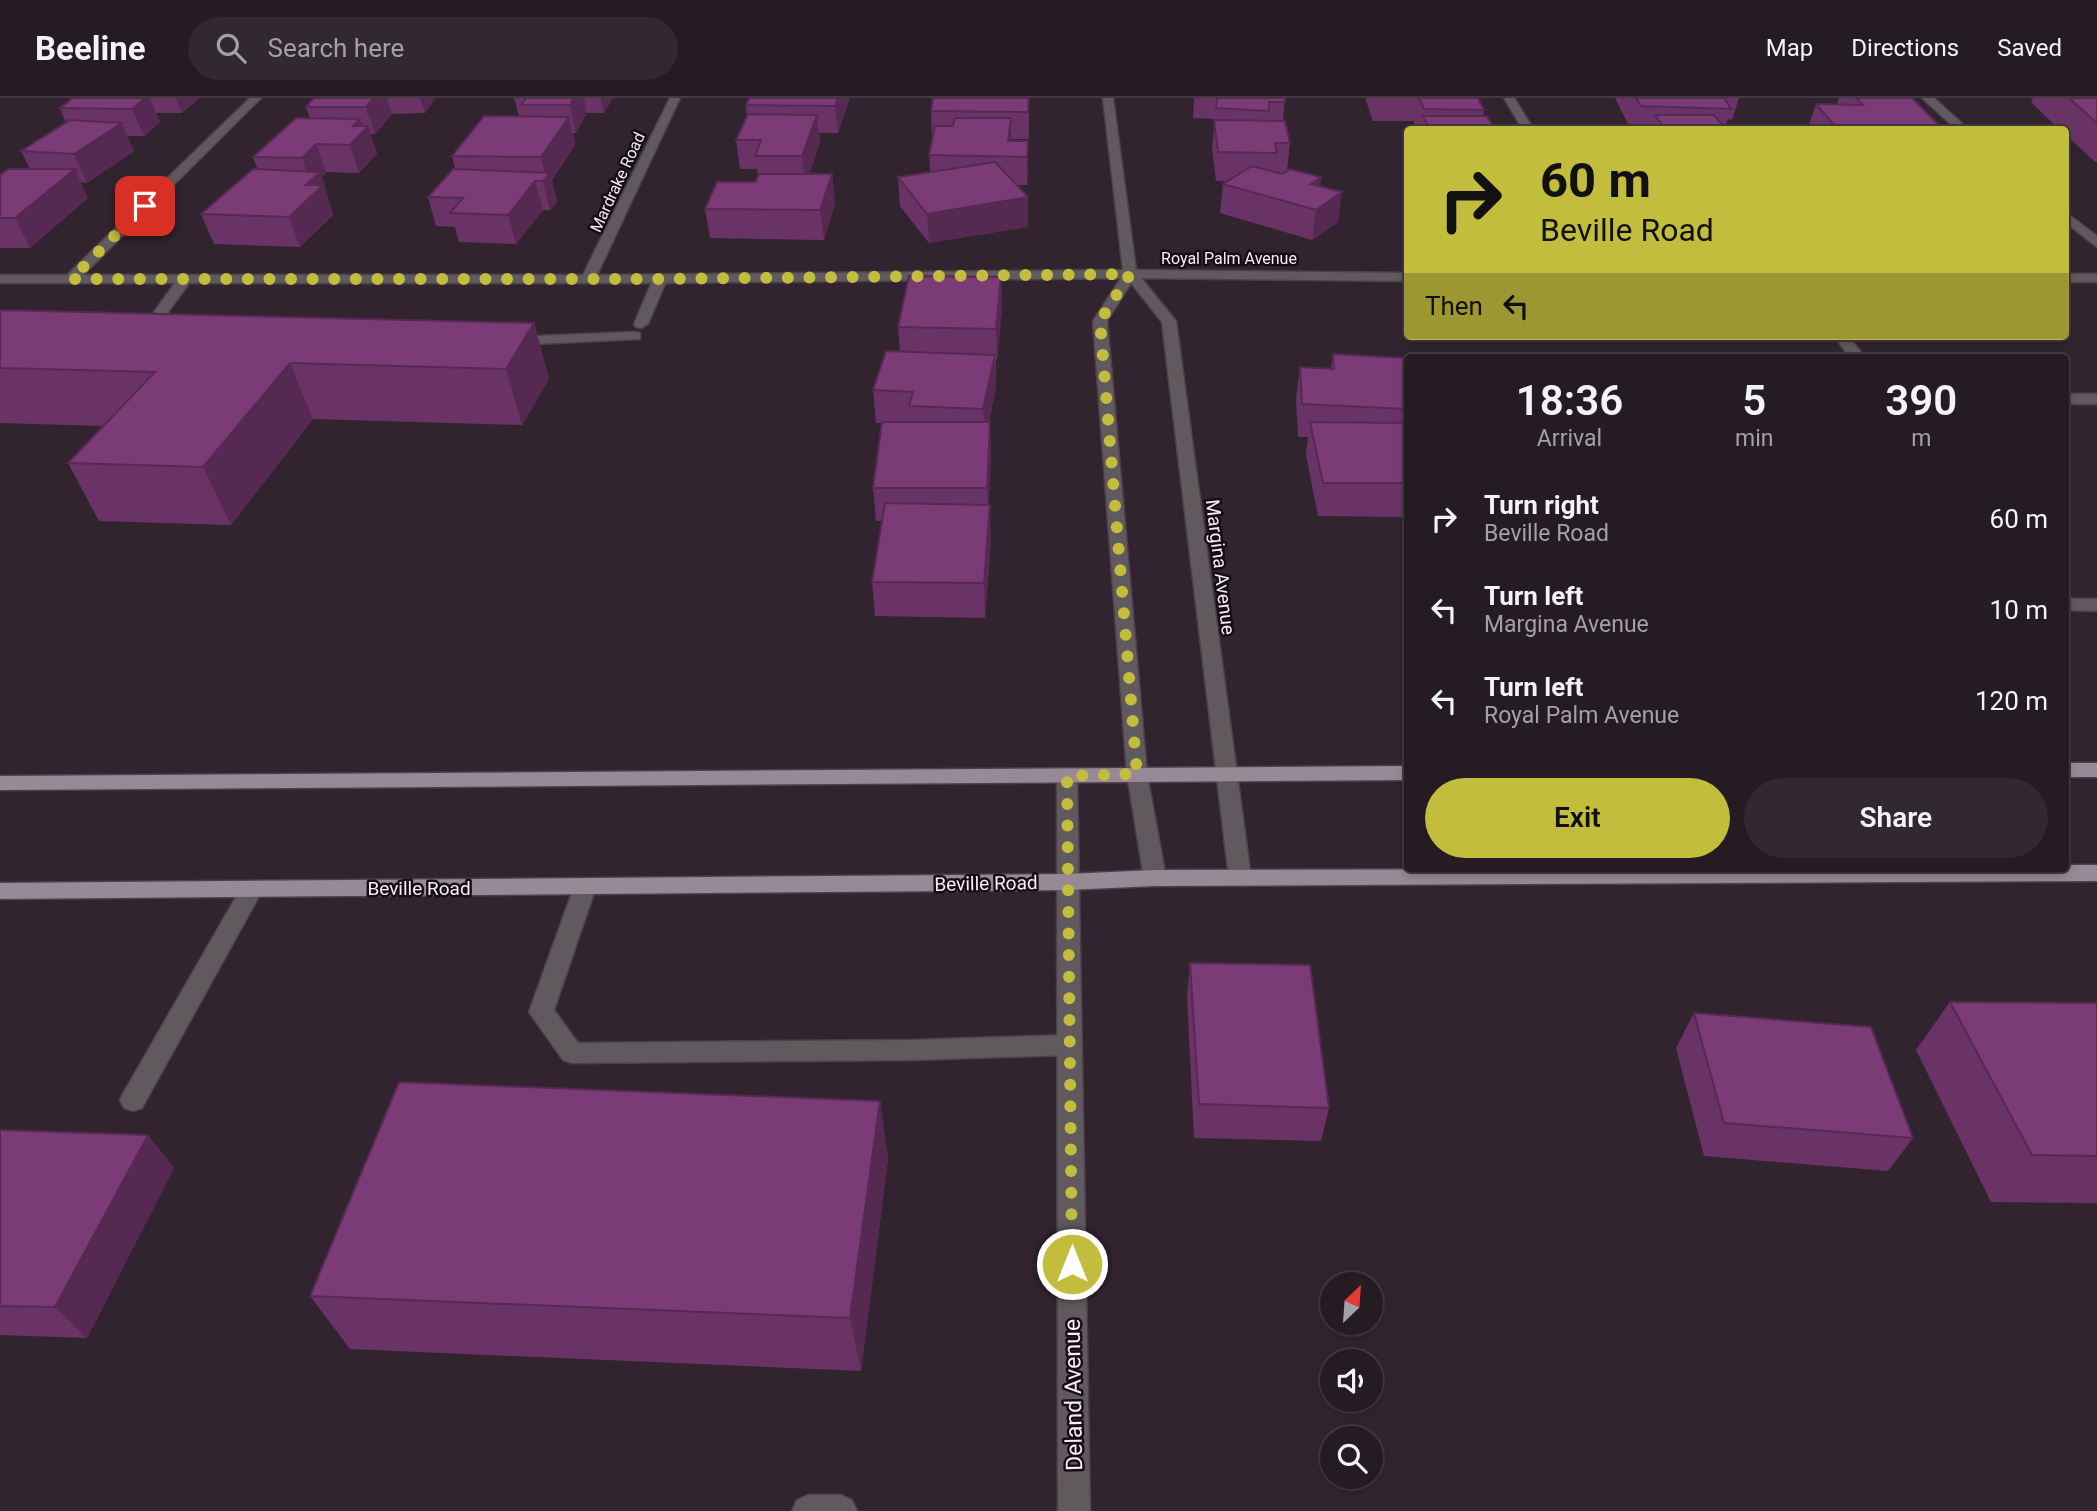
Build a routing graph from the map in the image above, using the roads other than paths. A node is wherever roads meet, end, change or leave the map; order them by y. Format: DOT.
graph roads {
  1 [pos="256,98"];
  2 [pos="674,98"];
  3 [pos="1108,98"];
  4 [pos="1509,98"];
  5 [pos="1927,98"];
  6 [pos="1526,126"];
  7 [pos="1959,126"];
  8 [pos="2069,219"];
  9 [pos="2097,243"];
  10 [pos="1130,274"];
  11 [pos="1404,276"];
  12 [pos="2069,278"];
  13 [pos="2097,278"];
  14 [pos="0,279"];
  15 [pos="71,279"];
  16 [pos="185,279"];
  17 [pos="588,279"];
  18 [pos="660,279"];
  19 [pos="198,326"];
  20 [pos="503,341"];
  21 [pos="1846,343"];
  22 [pos="1855,354"];
  23 [pos="2069,399"];
  24 [pos="2097,399"];
  25 [pos="2069,605"];
  26 [pos="2097,605"];
  27 [pos="2069,770"];
  28 [pos="2097,770"];
  29 [pos="1404,772"];
  30 [pos="1227,773"];
  31 [pos="1137,774"];
  32 [pos="1067,776"];
  33 [pos="0,783"];
  34 [pos="2097,873"];
  35 [pos="1155,878"];
  36 [pos="1240,878"];
  37 [pos="1067,882"];
  38 [pos="585,887"];
  39 [pos="252,889"];
  40 [pos="0,891"];
  41 [pos="1069,1045"];
  42 [pos="133,1100"];
  43 [pos="808,1511"];
  44 [pos="841,1511"];
  45 [pos="1074,1511"];
  1 -- 15 [label="street"];
  2 -- 17 [label="street, Mardrake Road"];
  3 -- 10 [label="street"];
  4 -- 6 [label="street"];
  5 -- 7 [label="street"];
  8 -- 9 [label="street"];
  10 -- 11 [label="street, Royal Palm Avenue"];
  10 -- 18 [label="street, Royal Palm Avenue"];
  10 -- 30 [label="street, Margina Avenue"];
  10 -- 31 [label="street"];
  12 -- 13 [label="street"];
  14 -- 15 [label="street, Royal Palm Avenue"];
  15 -- 16 [label="street, Royal Palm Avenue"];
  16 -- 17 [label="street, Royal Palm Avenue"];
  16 -- 19 [label="street"];
  17 -- 18 [label="street, Royal Palm Avenue"];
  18 -- 20 [label="street"];
  21 -- 22 [label="street"];
  23 -- 24 [label="street"];
  25 -- 26 [label="street"];
  27 -- 28 [label="main road"];
  29 -- 30 [label="main road"];
  30 -- 31 [label="main road"];
  30 -- 36 [label="street, Margina Avenue"];
  31 -- 32 [label="main road"];
  31 -- 35 [label="street"];
  32 -- 33 [label="main road"];
  32 -- 37 [label="street, Deland Avenue"];
  34 -- 36 [label="main road, Beville Road"];
  35 -- 36 [label="main road, Beville Road"];
  35 -- 37 [label="main road, Beville Road"];
  37 -- 38 [label="main road, Beville Road"];
  37 -- 41 [label="street, Deland Avenue"];
  38 -- 39 [label="main road, Beville Road"];
  38 -- 41 [label="street"];
  39 -- 40 [label="main road, Beville Road"];
  39 -- 42 [label="street"];
  41 -- 45 [label="street, Deland Avenue"];
  43 -- 44 [label="street"];
}
